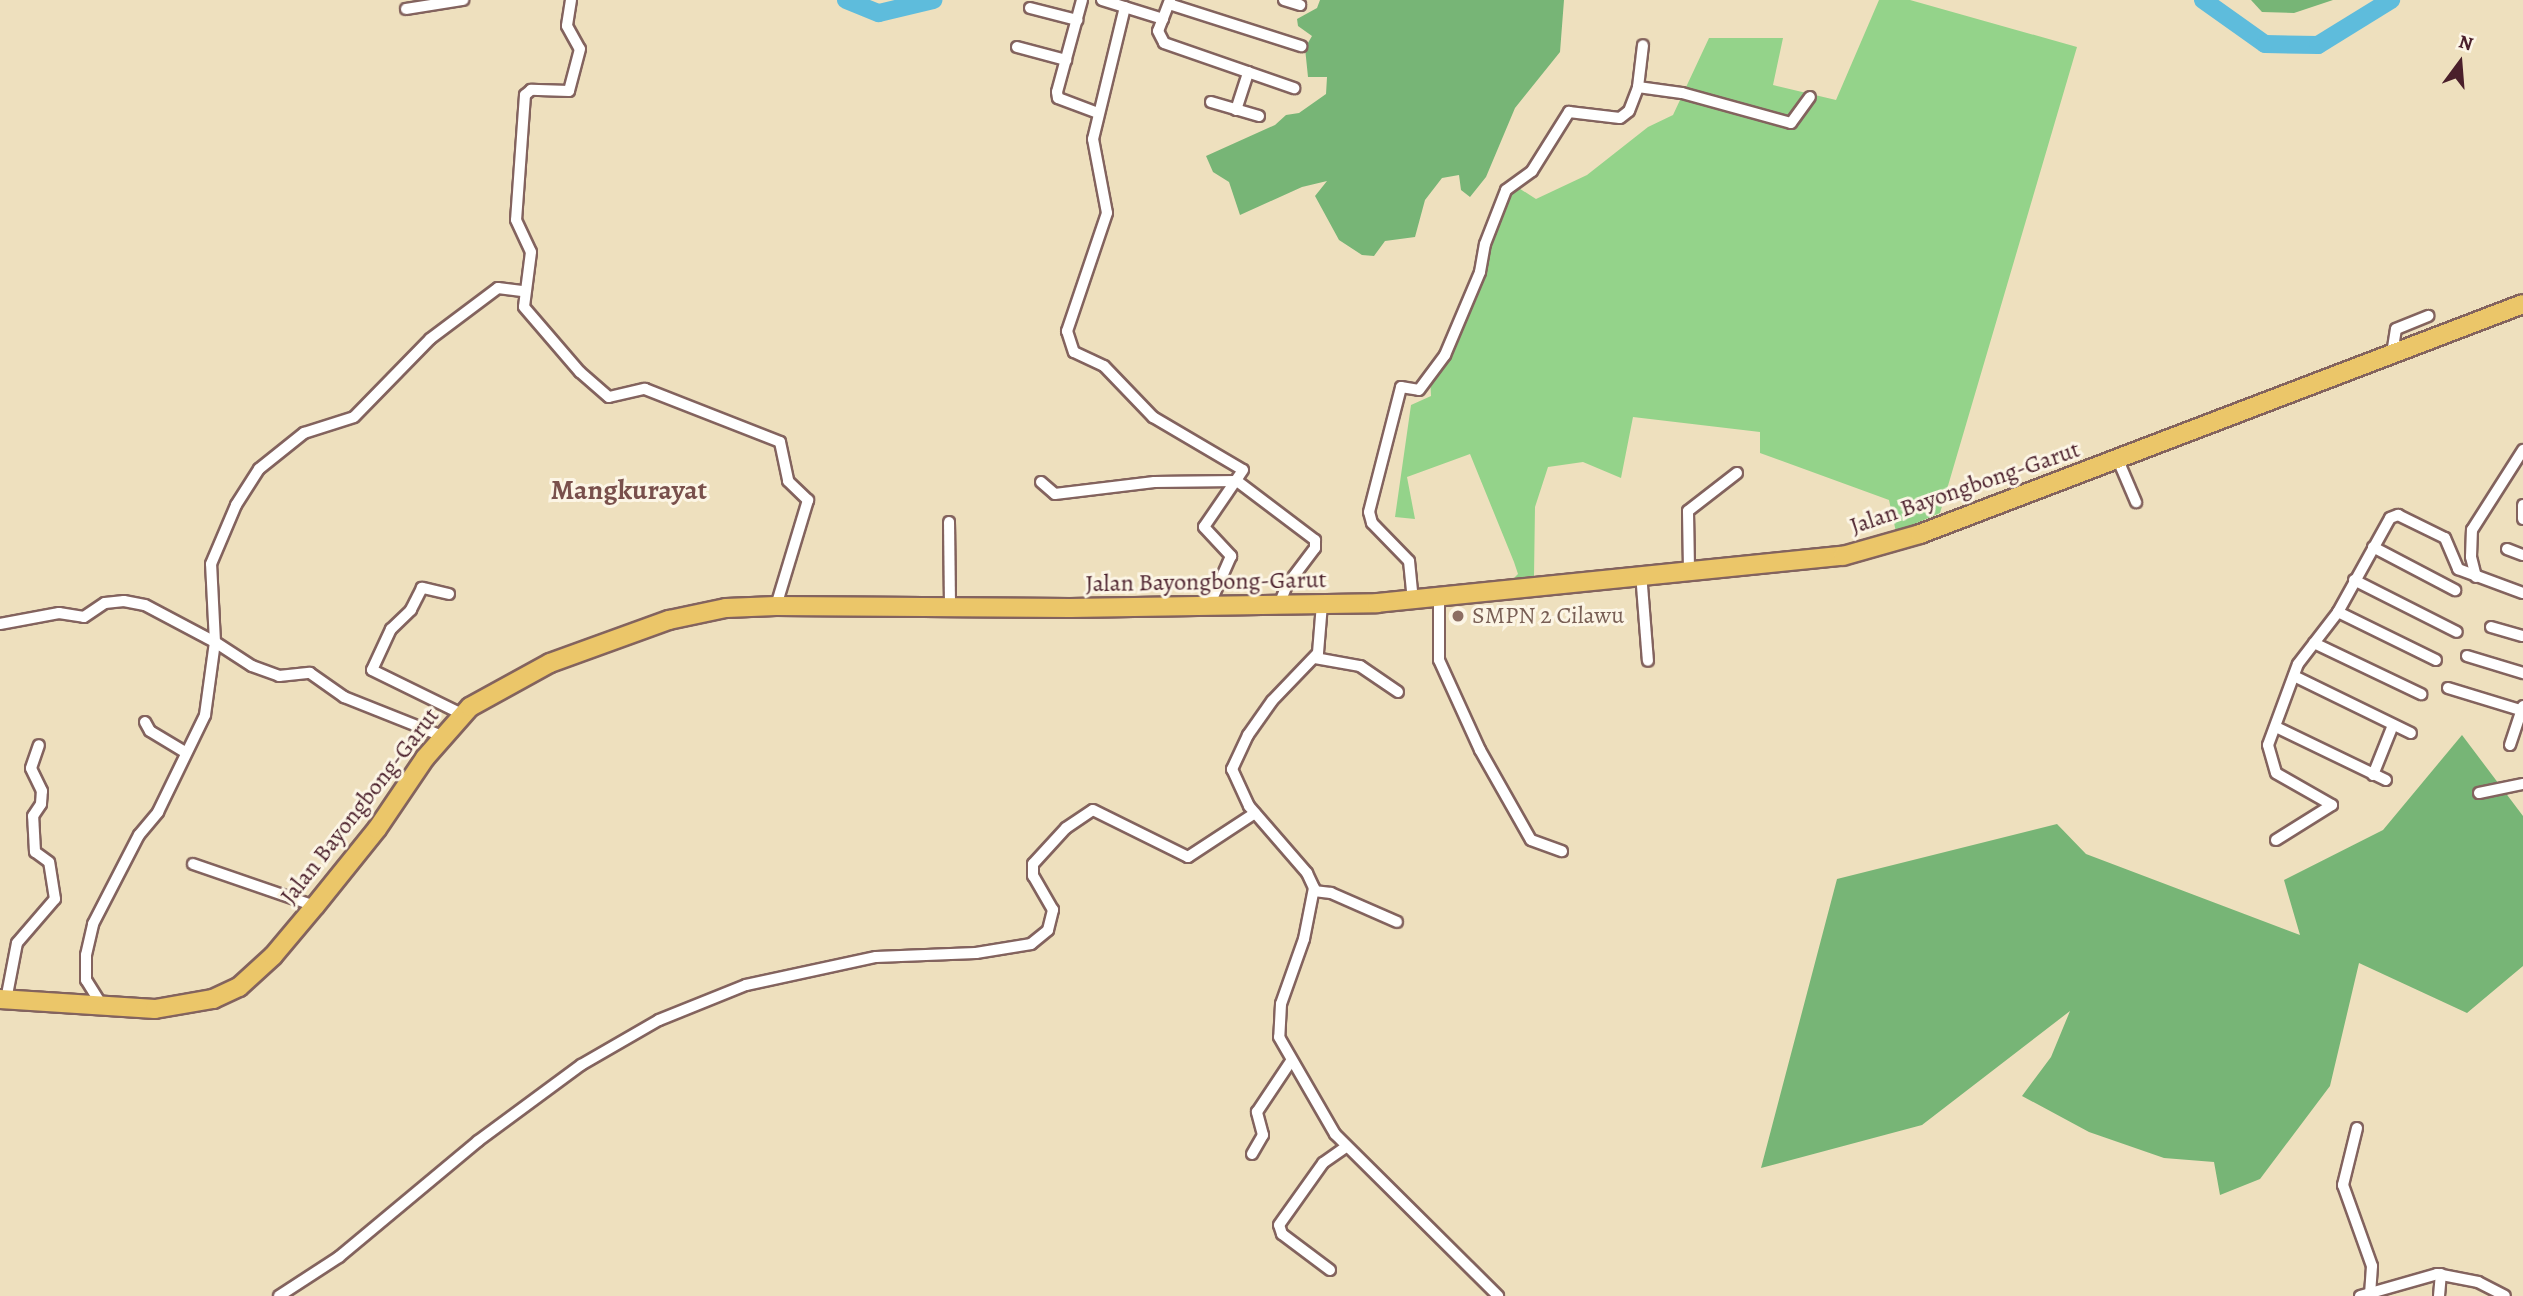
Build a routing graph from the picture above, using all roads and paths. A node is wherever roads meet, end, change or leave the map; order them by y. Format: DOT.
graph roads {
  1 [pos="463,0"];
  2 [pos="571,0"];
  3 [pos="1082,0"];
  4 [pos="1102,0"];
  5 [pos="1284,0"];
  6 [pos="1169,2"];
  7 [pos="1300,5"];
  8 [pos="1030,8"];
  9 [pos="1125,8"];
  10 [pos="406,9"];
  11 [pos="1163,19"];
  12 [pos="1077,20"];
  13 [pos="1643,45"];
  14 [pos="1301,46"];
  15 [pos="1017,47"];
  16 [pos="1066,60"];
  17 [pos="1248,72"];
  18 [pos="1638,87"];
  19 [pos="1294,88"];
  20 [pos="1810,97"];
  21 [pos="1211,102"];
  22 [pos="1236,110"];
  23 [pos="1098,113"];
  24 [pos="1259,116"];
  25 [pos="524,291"];
  26 [pos="2523,304"];
  27 [pos="2429,316"];
  28 [pos="2392,354"];
  29 [pos="2523,450"];
  30 [pos="2118,460"];
  31 [pos="2519,463"];
  32 [pos="1737,473"];
  33 [pos="1237,481"];
  34 [pos="1041,482"];
  35 [pos="2136,502"];
  36 [pos="2523,505"];
  37 [pos="2523,519"];
  38 [pos="949,522"];
  39 [pos="2373,547"];
  40 [pos="2507,549"];
  41 [pos="2523,555"];
  42 [pos="1689,569"];
  43 [pos="1641,573"];
  44 [pos="2474,576"];
  45 [pos="2354,580"];
  46 [pos="2455,590"];
  47 [pos="2523,593"];
  48 [pos="449,594"];
  49 [pos="1439,596"];
  50 [pos="1413,601"];
  51 [pos="1322,604"];
  52 [pos="1279,605"];
  53 [pos="776,606"];
  54 [pos="1209,606"];
  55 [pos="950,608"];
  56 [pos="2338,612"];
  57 [pos="0,624"];
  58 [pos="2491,627"];
  59 [pos="2458,632"];
  60 [pos="2523,636"];
  61 [pos="215,642"];
  62 [pos="2314,643"];
  63 [pos="2467,656"];
  64 [pos="1315,658"];
  65 [pos="2436,660"];
  66 [pos="1648,661"];
  67 [pos="2523,673"];
  68 [pos="2294,676"];
  69 [pos="2448,688"];
  70 [pos="1398,692"];
  71 [pos="2421,694"];
  72 [pos="2523,709"];
  73 [pos="462,714"];
  74 [pos="145,722"];
  75 [pos="2393,724"];
  76 [pos="2276,727"];
  77 [pos="2411,733"];
  78 [pos="442,736"];
  79 [pos="39,745"];
  80 [pos="2510,745"];
  81 [pos="185,752"];
  82 [pos="2373,775"];
  83 [pos="2386,780"];
  84 [pos="2523,784"];
  85 [pos="2479,793"];
  86 [pos="1255,814"];
  87 [pos="2276,841"];
  88 [pos="1562,851"];
  89 [pos="193,863"];
  90 [pos="1314,891"];
  91 [pos="315,906"];
  92 [pos="1397,922"];
  93 [pos="3,999"];
  94 [pos="104,1008"];
  95 [pos="1290,1061"];
  96 [pos="2357,1128"];
  97 [pos="1347,1146"];
  98 [pos="1252,1154"];
  99 [pos="1330,1270"];
  100 [pos="2441,1274"];
  101 [pos="2365,1294"];
  102 [pos="279,1296"];
  103 [pos="1498,1296"];
  104 [pos="2439,1296"];
  105 [pos="2505,1296"];
  1 -- 10 [label="street"];
  2 -- 25 [label="street"];
  3 -- 12 [label="street"];
  4 -- 9 [label="street"];
  5 -- 7 [label="street"];
  6 -- 11 [label="street"];
  6 -- 14 [label="street"];
  8 -- 12 [label="street"];
  9 -- 11 [label="street"];
  9 -- 23 [label="street"];
  11 -- 17 [label="street"];
  12 -- 16 [label="street"];
  13 -- 18 [label="street"];
  15 -- 16 [label="street"];
  16 -- 23 [label="street"];
  17 -- 19 [label="street"];
  17 -- 22 [label="street"];
  18 -- 20 [label="street"];
  18 -- 50 [label="street"];
  21 -- 22 [label="street"];
  22 -- 24 [label="street"];
  23 -- 33 [label="street"];
  25 -- 53 [label="street"];
  25 -- 61 [label="street"];
  26 -- 28 [label="main road, Jalan Bayongbong-Garut"];
  27 -- 28 [label="street"];
  28 -- 30 [label="main road, Jalan Bayongbong-Garut"];
  29 -- 31 [label="street"];
  30 -- 35 [label="street"];
  30 -- 42 [label="main road, Jalan Bayongbong-Garut"];
  31 -- 44 [label="street"];
  32 -- 42 [label="street"];
  33 -- 34 [label="street"];
  33 -- 52 [label="street"];
  33 -- 54 [label="street"];
  36 -- 37 [label="street"];
  38 -- 55 [label="street"];
  39 -- 44 [label="street"];
  39 -- 45 [label="street"];
  39 -- 46 [label="street"];
  40 -- 41 [label="street"];
  42 -- 43 [label="main road, Jalan Bayongbong-Garut"];
  43 -- 49 [label="main road, Jalan Bayongbong-Garut"];
  43 -- 66 [label="street"];
  44 -- 47 [label="street"];
  45 -- 56 [label="street"];
  45 -- 59 [label="street"];
  48 -- 73 [label="street"];
  49 -- 50 [label="main road, Jalan Bayongbong-Garut"];
  49 -- 88 [label="street"];
  50 -- 51 [label="main road, Jalan Bayongbong-Garut"];
  51 -- 52 [label="main road, Jalan Bayongbong-Garut"];
  51 -- 64 [label="street"];
  52 -- 54 [label="main road, Jalan Bayongbong-Garut"];
  53 -- 55 [label="main road, Jalan Bayongbong-Garut"];
  53 -- 73 [label="main road, Jalan Bayongbong-Garut"];
  54 -- 55 [label="main road, Jalan Bayongbong-Garut"];
  56 -- 62 [label="street"];
  56 -- 65 [label="street"];
  57 -- 61 [label="street"];
  58 -- 60 [label="street"];
  61 -- 78 [label="street"];
  61 -- 81 [label="street"];
  62 -- 68 [label="street"];
  62 -- 71 [label="street"];
  63 -- 67 [label="street"];
  64 -- 70 [label="street"];
  64 -- 86 [label="street"];
  68 -- 75 [label="street"];
  68 -- 76 [label="street"];
  69 -- 72 [label="street"];
  72 -- 80 [label="street"];
  73 -- 78 [label="main road, Jalan Bayongbong-Garut"];
  74 -- 81 [label="street"];
  75 -- 77 [label="street"];
  75 -- 82 [label="street"];
  76 -- 82 [label="street"];
  76 -- 87 [label="street"];
  78 -- 91 [label="main road, Jalan Bayongbong-Garut"];
  79 -- 93 [label="street"];
  81 -- 94 [label="street"];
  82 -- 83 [label="street"];
  84 -- 85 [label="street"];
  86 -- 90 [label="street"];
  86 -- 102 [label="street"];
  89 -- 91 [label="street"];
  90 -- 92 [label="street"];
  90 -- 95 [label="street"];
  91 -- 94 [label="main road, Jalan Bayongbong-Garut"];
  93 -- 94 [label="main road, Jalan Bayongbong-Garut"];
  95 -- 97 [label="street"];
  95 -- 98 [label="street"];
  96 -- 101 [label="street"];
  97 -- 99 [label="street"];
  97 -- 103 [label="street"];
  100 -- 101 [label="street"];
  100 -- 104 [label="street"];
  100 -- 105 [label="street"];
}
